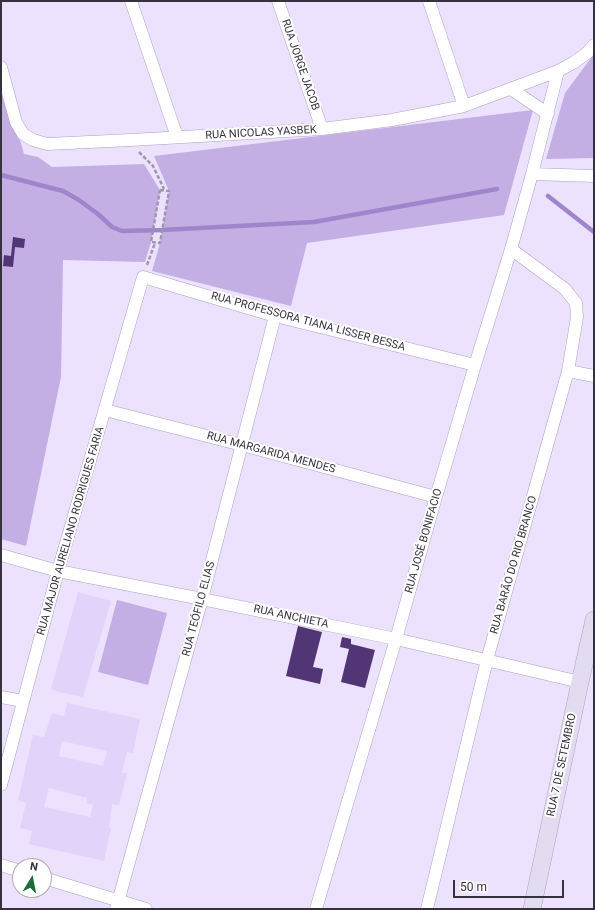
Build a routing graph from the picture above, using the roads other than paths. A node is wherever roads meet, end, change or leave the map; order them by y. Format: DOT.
graph roads {
  1 [pos="132,1"];
  2 [pos="278,1"];
  3 [pos="429,1"];
  4 [pos="594,45"];
  5 [pos="1,67"];
  6 [pos="558,71"];
  7 [pos="510,89"];
  8 [pos="464,106"];
  9 [pos="548,114"];
  10 [pos="322,129"];
  11 [pos="177,137"];
  12 [pos="532,174"];
  13 [pos="594,176"];
  14 [pos="511,249"];
  15 [pos="143,277"];
  16 [pos="275,316"];
  17 [pos="475,365"];
  18 [pos="568,371"];
  19 [pos="594,376"];
  20 [pos="105,410"];
  21 [pos="242,445"];
  22 [pos="436,497"];
  23 [pos="1,555"];
  24 [pos="58,571"];
  25 [pos="202,599"];
  26 [pos="594,620"];
  27 [pos="396,639"];
  28 [pos="487,660"];
  29 [pos="580,682"];
  30 [pos="1,697"];
  31 [pos="23,701"];
  32 [pos="1,785"];
  33 [pos="1,865"];
  34 [pos="12,868"];
  35 [pos="52,881"];
  36 [pos="117,905"];
  37 [pos="146,909"];
  38 [pos="316,909"];
  39 [pos="427,909"];
  40 [pos="532,909"];
  1 -- 11 [label="street"];
  2 -- 10 [label="street, RUA JORGE JACOB"];
  3 -- 8 [label="street"];
  4 -- 6 [label="street, RUA NICOLAS YASBEK"];
  5 -- 11 [label="street, RUA NICOLAS YASBEK"];
  6 -- 7 [label="street, RUA NICOLAS YASBEK"];
  6 -- 9 [label="street, RUA JOSÉ BONIFACIO"];
  7 -- 8 [label="street, RUA NICOLAS YASBEK"];
  7 -- 9 [label="street"];
  8 -- 10 [label="street, RUA NICOLAS YASBEK"];
  9 -- 12 [label="street, RUA JOSÉ BONIFACIO"];
  10 -- 11 [label="street, RUA NICOLAS YASBEK"];
  12 -- 13 [label="street"];
  12 -- 14 [label="street, RUA JOSÉ BONIFACIO"];
  14 -- 17 [label="street, RUA JOSÉ BONIFACIO"];
  14 -- 18 [label="street, RUA BARÃO DO RIO BRANCO"];
  15 -- 16 [label="street, RUA PROFESSORA TIANA LISSER BESSA"];
  15 -- 20 [label="street, RUA MAJOR AURELIANO RODRIGUES FARIA"];
  16 -- 17 [label="street, RUA PROFESSORA TIANA LISSER BESSA"];
  16 -- 21 [label="street, RUA TEÓFILO ELIAS"];
  17 -- 22 [label="street, RUA JOSÉ BONIFACIO"];
  18 -- 19 [label="street"];
  18 -- 28 [label="street, RUA BARÃO DO RIO BRANCO"];
  20 -- 21 [label="street, RUA MARGARIDA MENDES"];
  20 -- 24 [label="street, RUA MAJOR AURELIANO RODRIGUES FARIA"];
  21 -- 22 [label="street, RUA MARGARIDA MENDES"];
  21 -- 25 [label="street, RUA TEÓFILO ELIAS"];
  22 -- 27 [label="street, RUA JOSÉ BONIFACIO"];
  23 -- 24 [label="street, RUA ANCHIETA"];
  24 -- 25 [label="street, RUA ANCHIETA"];
  24 -- 31 [label="street, RUA MAJOR AURELIANO RODRIGUES FARIA"];
  25 -- 27 [label="street, RUA ANCHIETA"];
  25 -- 36 [label="street, RUA TEÓFILO ELIAS"];
  26 -- 29 [label="street, RUA 7 DE SETEMBRO"];
  27 -- 28 [label="street, RUA ANCHIETA"];
  27 -- 38 [label="street, RUA JOSÉ BONIFACIO"];
  28 -- 29 [label="street, RUA ANCHIETA"];
  28 -- 39 [label="street, RUA BARÃO DO RIO BRANCO"];
  29 -- 40 [label="street, RUA 7 DE SETEMBRO"];
  30 -- 31 [label="street"];
  31 -- 32 [label="street, RUA MAJOR AURELIANO RODRIGUES FARIA"];
  33 -- 34 [label="street"];
  35 -- 36 [label="street"];
  36 -- 37 [label="street"];
}
